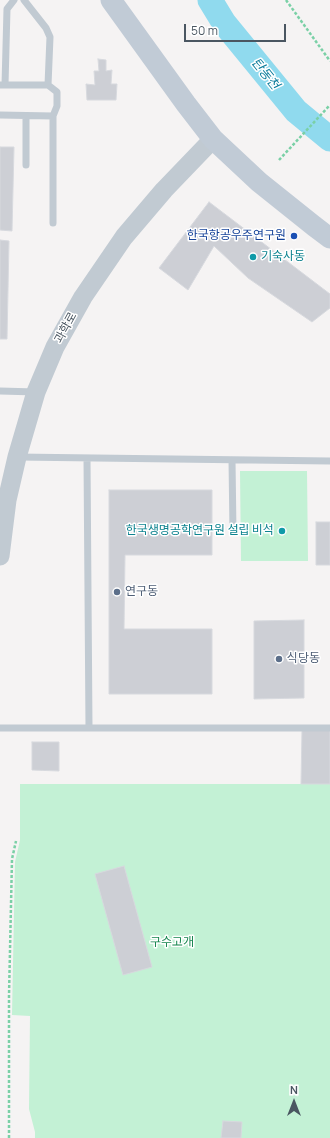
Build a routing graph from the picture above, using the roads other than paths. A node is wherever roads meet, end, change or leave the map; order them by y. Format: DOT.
graph roads {
  1 [pos="14,0"];
  2 [pos="24,0"];
  3 [pos="110,0"];
  4 [pos="2,85"];
  5 [pos="48,85"];
  6 [pos="0,115"];
  7 [pos="26,116"];
  8 [pos="53,116"];
  9 [pos="213,139"];
  10 [pos="26,166"];
  11 [pos="52,223"];
  12 [pos="330,238"];
  13 [pos="0,391"];
  14 [pos="36,392"];
  15 [pos="17,457"];
  16 [pos="87,458"];
  17 [pos="232,460"];
  18 [pos="330,461"];
  19 [pos="233,532"];
  20 [pos="0,556"];
  21 [pos="0,728"];
  22 [pos="89,728"];
  23 [pos="330,728"];
  1 -- 4 [label="lane"];
  2 -- 5 [label="lane"];
  3 -- 9 [label="main road"];
  4 -- 5 [label="lane"];
  5 -- 8 [label="lane"];
  6 -- 7 [label="lane"];
  7 -- 8 [label="lane"];
  7 -- 10 [label="lane"];
  8 -- 11 [label="lane"];
  9 -- 12 [label="main road"];
  9 -- 14 [label="street, 과학로"];
  13 -- 14 [label="lane"];
  14 -- 15 [label="street, 과학로"];
  15 -- 16 [label="lane"];
  15 -- 20 [label="street, 과학로"];
  16 -- 17 [label="lane"];
  16 -- 22 [label="lane"];
  17 -- 18 [label="lane"];
  17 -- 19 [label="lane"];
  21 -- 22 [label="lane"];
  22 -- 23 [label="lane"];
}
